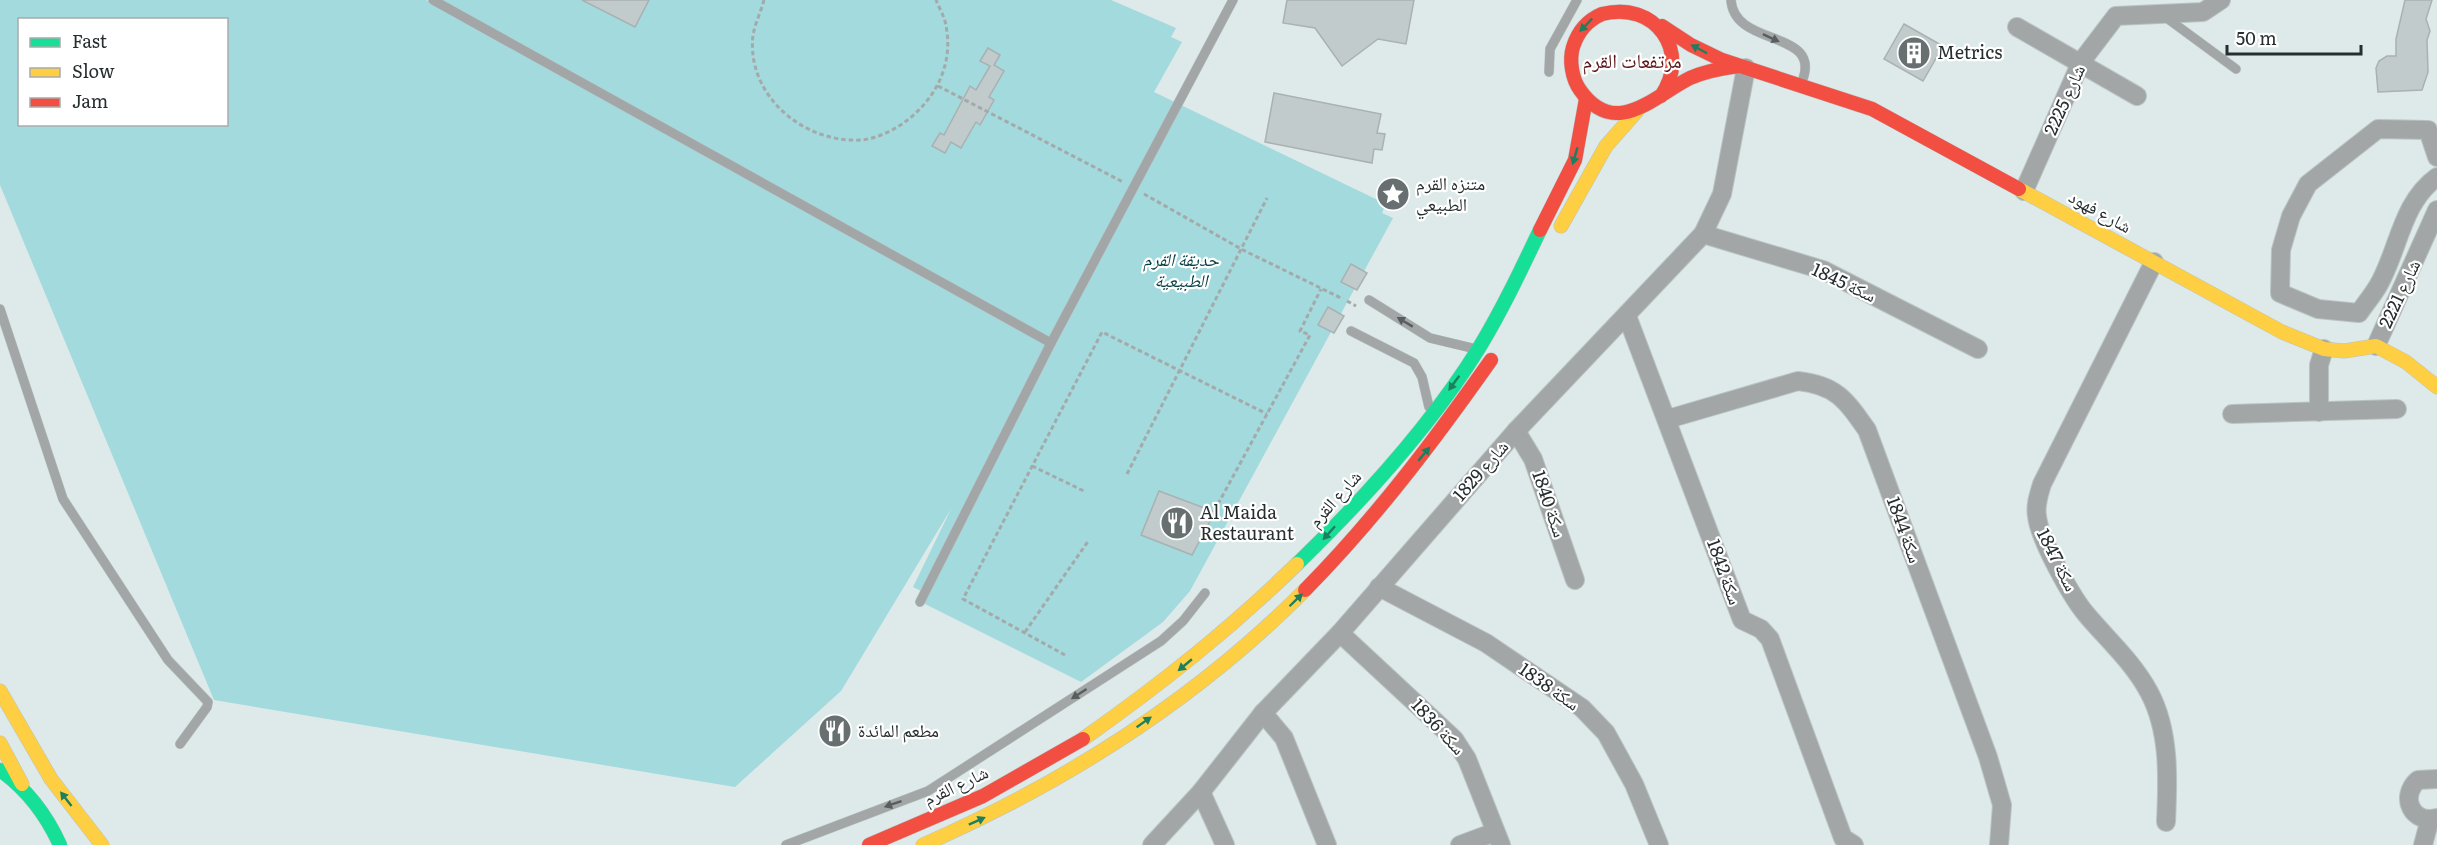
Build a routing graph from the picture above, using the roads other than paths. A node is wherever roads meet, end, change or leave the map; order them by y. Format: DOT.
graph roads {
  1 [pos="433,0"];
  2 [pos="1233,0"];
  3 [pos="1577,0"];
  4 [pos="1731,0"];
  5 [pos="2221,0"];
  6 [pos="1616,4"];
  7 [pos="2162,14"];
  8 [pos="1656,17"];
  9 [pos="2017,27"];
  10 [pos="2081,62"];
  11 [pos="1743,67"];
  12 [pos="2236,69"];
  13 [pos="1549,72"];
  14 [pos="1800,85"];
  15 [pos="1661,96"];
  16 [pos="2137,96"];
  17 [pos="1586,99"];
  18 [pos="1637,111"];
  19 [pos="2437,157"];
  20 [pos="2437,177"];
  21 [pos="2024,191"];
  22 [pos="2437,210"];
  23 [pos="1703,234"];
  24 [pos="1556,237"];
  25 [pos="2393,249"];
  26 [pos="2416,259"];
  27 [pos="2154,262"];
  28 [pos="1369,300"];
  29 [pos="0,309"];
  30 [pos="1627,316"];
  31 [pos="1351,331"];
  32 [pos="1051,343"];
  33 [pos="2376,346"];
  34 [pos="1478,349"];
  35 [pos="1978,349"];
  36 [pos="2324,349"];
  37 [pos="1496,350"];
  38 [pos="2437,387"];
  39 [pos="2397,409"];
  40 [pos="2319,412"];
  41 [pos="2232,414"];
  42 [pos="1430,416"];
  43 [pos="1668,419"];
  44 [pos="1516,431"];
  45 [pos="1575,580"];
  46 [pos="1379,587"];
  47 [pos="1205,593"];
  48 [pos="920,602"];
  49 [pos="1340,633"];
  50 [pos="0,691"];
  51 [pos="1263,713"];
  52 [pos="0,743"];
  53 [pos="180,744"];
  54 [pos="0,770"];
  55 [pos="2437,779"];
  56 [pos="22,784"];
  57 [pos="1201,792"];
  58 [pos="2433,818"];
  59 [pos="2166,822"];
  60 [pos="1498,839"];
  61 [pos="60,845"];
  62 [pos="102,845"];
  63 [pos="786,845"];
  64 [pos="869,845"];
  65 [pos="923,845"];
  66 [pos="1152,845"];
  67 [pos="1225,845"];
  68 [pos="1327,845"];
  69 [pos="1460,845"];
  70 [pos="1659,845"];
  71 [pos="1854,845"];
  72 [pos="1999,845"];
  73 [pos="2423,845"];
  1 -- 32 [label="lane"];
  2 -- 32 [label="lane"];
  3 -- 13 [label="lane"];
  4 -- 14 [label="lane, one-way"];
  5 -- 7 [label="street, شارع 2225"];
  6 -- 8 [label="main road"];
  6 -- 17 [label="main road, one-way"];
  7 -- 10 [label="street, شارع 2225"];
  7 -- 12 [label="lane"];
  11 -- 8 [label="main road, شارع فهود, one-way"];
  8 -- 15 [label="main road"];
  9 -- 10 [label="street"];
  10 -- 16 [label="street"];
  10 -- 21 [label="street, شارع 2225"];
  11 -- 14 [label="main road, شارع فهود"];
  11 -- 15 [label="main road, شارع فهود"];
  11 -- 23 [label="street, 1829 شارع"];
  14 -- 21 [label="main road, شارع فهود"];
  15 -- 18 [label="main road"];
  17 -- 18 [label="main road"];
  17 -- 34 [label="main road, شارع القرم, one-way"];
  18 -- 24 [label="main road"];
  19 -- 25 [label="street"];
  20 -- 25 [label="street"];
  21 -- 27 [label="main road, شارع فهود"];
  22 -- 26 [label="street, شارع 2221"];
  23 -- 30 [label="street, 1829 شارع"];
  23 -- 35 [label="street, 1845 سكة"];
  25 -- 26 [label="street"];
  26 -- 33 [label="street, شارع 2221"];
  27 -- 36 [label="main road, شارع فهود"];
  27 -- 59 [label="street, سكة 1847"];
  34 -- 28 [label="lane, one-way"];
  29 -- 53 [label="lane"];
  30 -- 43 [label="street, سكة 1842"];
  30 -- 44 [label="street, 1829 شارع"];
  31 -- 42 [label="lane"];
  32 -- 48 [label="lane"];
  33 -- 36 [label="main road, شارع فهود"];
  33 -- 38 [label="main road"];
  34 -- 42 [label="main road, شارع القرم, one-way"];
  36 -- 40 [label="street"];
  65 -- 37 [label="main road, one-way"];
  39 -- 40 [label="street"];
  40 -- 41 [label="street"];
  42 -- 64 [label="main road, شارع القرم, one-way"];
  43 -- 71 [label="street, سكة 1842"];
  43 -- 72 [label="street, سكة 1844"];
  44 -- 45 [label="street, سكة 1840"];
  44 -- 46 [label="street, 1829 شارع"];
  46 -- 49 [label="street, 1829 شارع"];
  46 -- 70 [label="street, 1838 سكة"];
  47 -- 63 [label="lane, one-way"];
  49 -- 51 [label="street, 1829 شارع"];
  49 -- 60 [label="street, سكة 1836"];
  62 -- 50 [label="main road, one-way"];
  51 -- 57 [label="street, 1829 شارع"];
  51 -- 68 [label="street"];
  52 -- 56 [label="main road"];
  54 -- 56 [label="main road"];
  55 -- 58 [label="street"];
  56 -- 61 [label="main road"];
  57 -- 66 [label="street, 1829 شارع"];
  57 -- 67 [label="street"];
  58 -- 73 [label="street"];
  60 -- 69 [label="street"];
}
